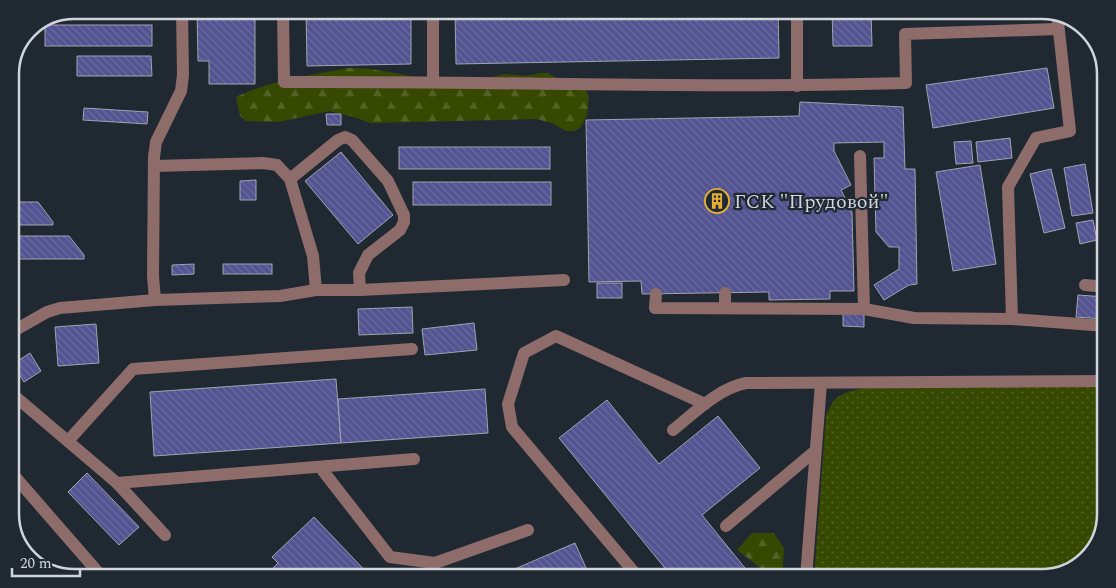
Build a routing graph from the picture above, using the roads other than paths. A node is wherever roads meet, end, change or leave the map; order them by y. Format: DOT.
graph roads {
  1 [pos="182,19"];
  2 [pos="283,19"];
  3 [pos="433,19"];
  4 [pos="797,19"];
  5 [pos="1057,21"];
  6 [pos="1058,29"];
  7 [pos="433,82"];
  8 [pos="797,86"];
  9 [pos="860,156"];
  10 [pos="154,166"];
  11 [pos="290,179"];
  12 [pos="564,280"];
  13 [pos="1085,285"];
  14 [pos="1097,286"];
  15 [pos="316,290"];
  16 [pos="360,290"];
  17 [pos="725,293"];
  18 [pos="656,294"];
  19 [pos="155,300"];
  20 [pos="725,308"];
  21 [pos="864,310"];
  22 [pos="1012,319"];
  23 [pos="1097,325"];
  24 [pos="19,328"];
  25 [pos="412,349"];
  26 [pos="1097,381"];
  27 [pos="821,383"];
  28 [pos="19,400"];
  29 [pos="705,404"];
  30 [pos="673,430"];
  31 [pos="68,441"];
  32 [pos="815,452"];
  33 [pos="414,459"];
  34 [pos="320,466"];
  35 [pos="19,481"];
  36 [pos="117,483"];
  37 [pos="726,526"];
  38 [pos="528,530"];
  39 [pos="165,535"];
  40 [pos="95,569"];
  41 [pos="631,569"];
  42 [pos="807,569"];
  1 -- 10 [label="lane"];
  2 -- 7 [label="lane"];
  3 -- 7 [label="lane"];
  4 -- 8 [label="lane"];
  5 -- 6 [label="lane"];
  6 -- 8 [label="lane"];
  6 -- 22 [label="lane"];
  7 -- 8 [label="lane"];
  9 -- 21 [label="lane"];
  10 -- 11 [label="lane"];
  10 -- 19 [label="lane"];
  11 -- 15 [label="lane"];
  11 -- 16 [label="lane"];
  12 -- 16 [label="lane"];
  13 -- 14 [label="lane"];
  15 -- 16 [label="lane"];
  15 -- 19 [label="lane"];
  17 -- 20 [label="lane"];
  18 -- 20 [label="lane"];
  19 -- 24 [label="lane"];
  20 -- 21 [label="lane"];
  21 -- 22 [label="lane"];
  22 -- 23 [label="lane"];
  25 -- 31 [label="lane"];
  26 -- 27 [label="lane"];
  27 -- 29 [label="lane"];
  27 -- 32 [label="lane"];
  28 -- 31 [label="lane"];
  29 -- 30 [label="lane"];
  29 -- 41 [label="lane"];
  31 -- 36 [label="lane"];
  32 -- 37 [label="lane"];
  32 -- 42 [label="lane"];
  33 -- 34 [label="lane"];
  34 -- 36 [label="lane"];
  34 -- 38 [label="lane"];
  35 -- 40 [label="lane"];
  36 -- 39 [label="lane"];
}
